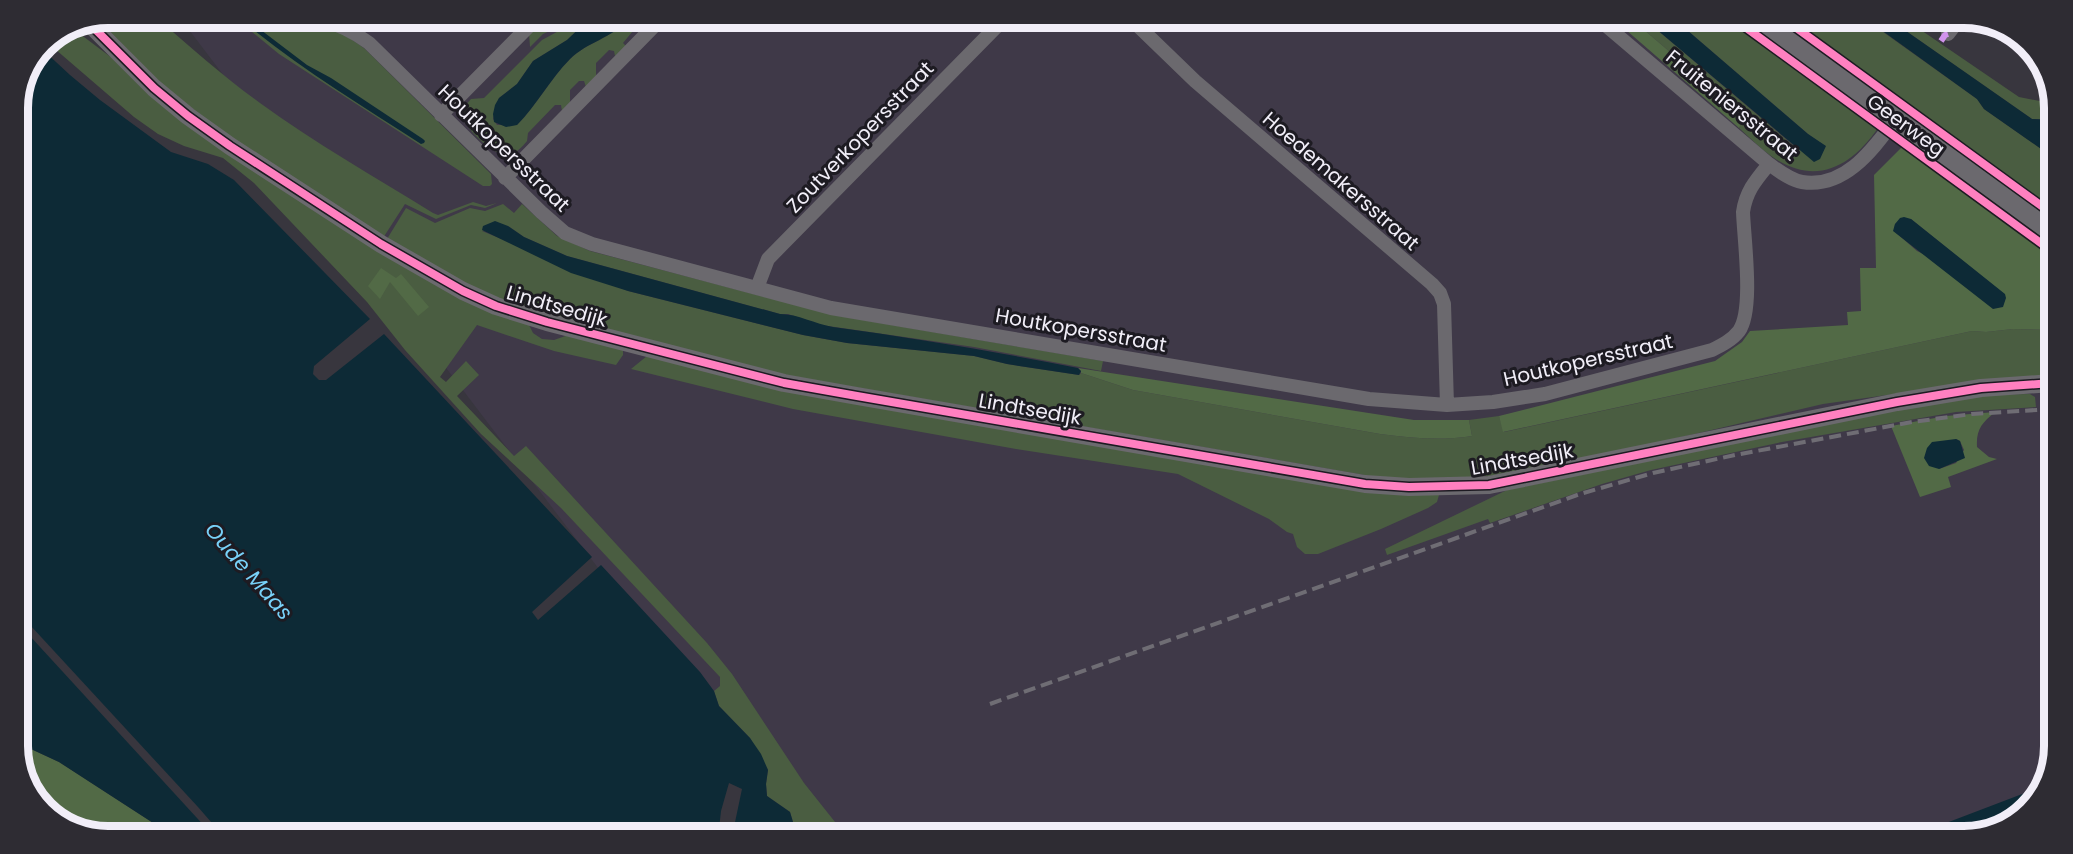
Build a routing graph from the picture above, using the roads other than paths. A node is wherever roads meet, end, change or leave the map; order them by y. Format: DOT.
graph roads {
  1 [pos="345,28"];
  2 [pos="527,28"];
  3 [pos="652,28"];
  4 [pos="995,28"];
  5 [pos="1140,28"];
  6 [pos="1609,28"];
  7 [pos="1771,28"];
  8 [pos="96,30"];
  9 [pos="441,115"];
  10 [pos="1895,120"];
  11 [pos="1769,164"];
  12 [pos="505,178"];
  13 [pos="2044,227"];
  14 [pos="757,288"];
  15 [pos="2044,383"];
  16 [pos="1447,405"];
  1 -- 9 [label="street, Houtkopersstraat"];
  2 -- 9 [label="street"];
  3 -- 12 [label="street"];
  4 -- 14 [label="street, Zoutverkopersstraat"];
  5 -- 16 [label="street, Hoedemakersstraat"];
  6 -- 11 [label="street, Fruiteniersstraat"];
  7 -- 10 [label="main road, Geerweg"];
  8 -- 15 [label="street, Lindtsedijk"];
  9 -- 12 [label="street, Houtkopersstraat"];
  10 -- 11 [label="street, Fruiteniersstraat"];
  10 -- 13 [label="main road, Geerweg"];
  11 -- 16 [label="street, Houtkopersstraat"];
  12 -- 14 [label="street, Houtkopersstraat"];
  14 -- 16 [label="street, Houtkopersstraat"];
}
